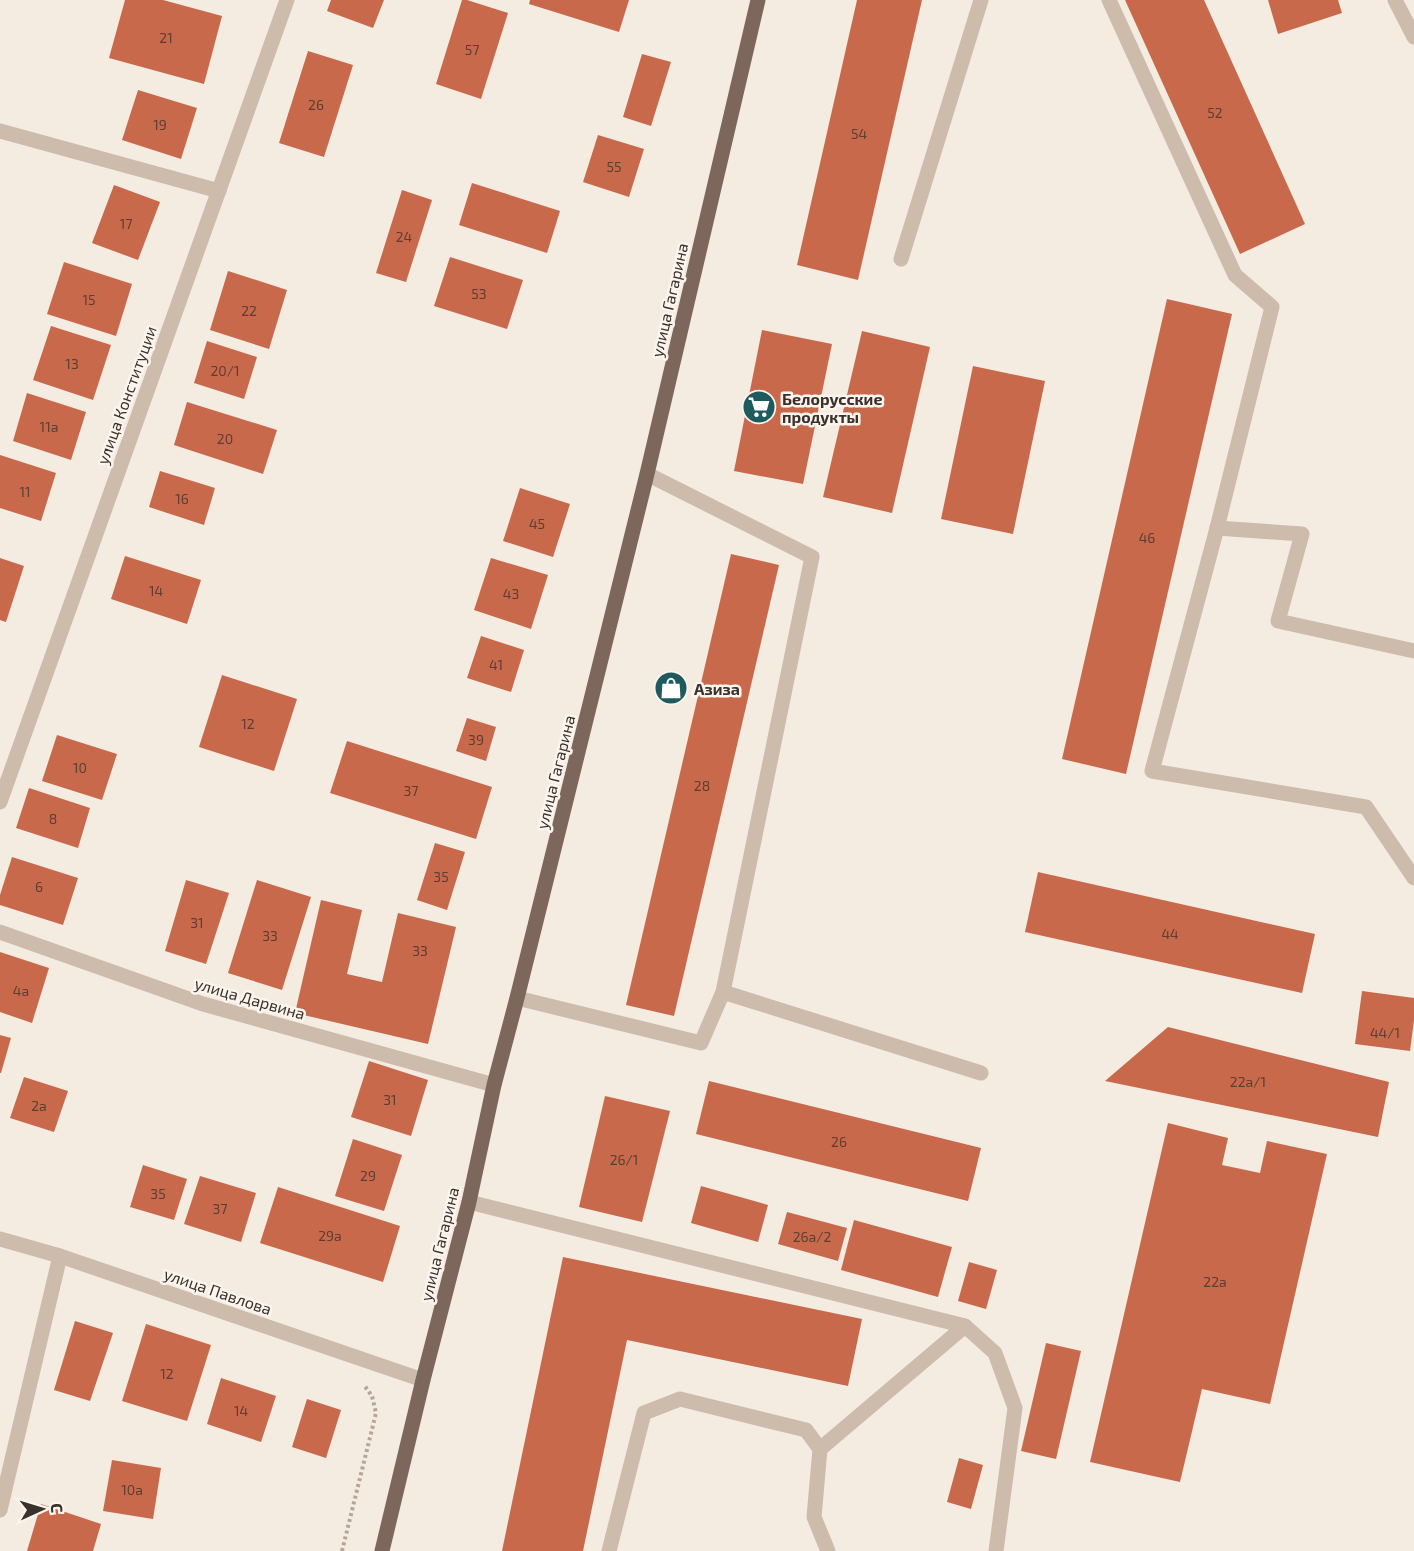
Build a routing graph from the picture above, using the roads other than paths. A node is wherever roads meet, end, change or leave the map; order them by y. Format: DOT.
graph roads {
  1 [pos="287,0"];
  2 [pos="758,0"];
  3 [pos="981,0"];
  4 [pos="1109,0"];
  5 [pos="1395,0"];
  6 [pos="1414,37"];
  7 [pos="0,131"];
  8 [pos="219,191"];
  9 [pos="901,259"];
  10 [pos="646,474"];
  11 [pos="1217,528"];
  12 [pos="1414,651"];
  13 [pos="0,802"];
  14 [pos="1414,878"];
  15 [pos="0,932"];
  16 [pos="723,992"];
  17 [pos="517,998"];
  18 [pos="981,1073"];
  19 [pos="494,1085"];
  20 [pos="469,1202"];
  21 [pos="0,1239"];
  22 [pos="60,1256"];
  23 [pos="965,1326"];
  24 [pos="423,1380"];
  25 [pos="820,1449"];
  26 [pos="0,1510"];
  27 [pos="382,1551"];
  28 [pos="609,1551"];
  29 [pos="828,1551"];
  30 [pos="996,1551"];
  1 -- 8 [label="street, улица Конституции"];
  2 -- 10 [label="main road, улица Гагарина"];
  3 -- 9 [label="street"];
  4 -- 11 [label="street"];
  5 -- 6 [label="street"];
  7 -- 8 [label="street"];
  8 -- 13 [label="street, улица Конституции"];
  10 -- 16 [label="street"];
  10 -- 17 [label="main road, улица Гагарина"];
  11 -- 12 [label="street"];
  11 -- 14 [label="street"];
  15 -- 19 [label="street, улица Дарвина"];
  16 -- 17 [label="street"];
  16 -- 18 [label="street"];
  17 -- 19 [label="main road, улица Гагарина"];
  19 -- 20 [label="main road, улица Гагарина"];
  20 -- 23 [label="street"];
  20 -- 24 [label="main road, улица Гагарина"];
  21 -- 22 [label="street, улица Павлова"];
  22 -- 24 [label="street, улица Павлова"];
  22 -- 26 [label="street"];
  23 -- 25 [label="street"];
  23 -- 30 [label="street"];
  24 -- 27 [label="main road, улица Гагарина"];
  25 -- 28 [label="street"];
  25 -- 29 [label="street"];
}
